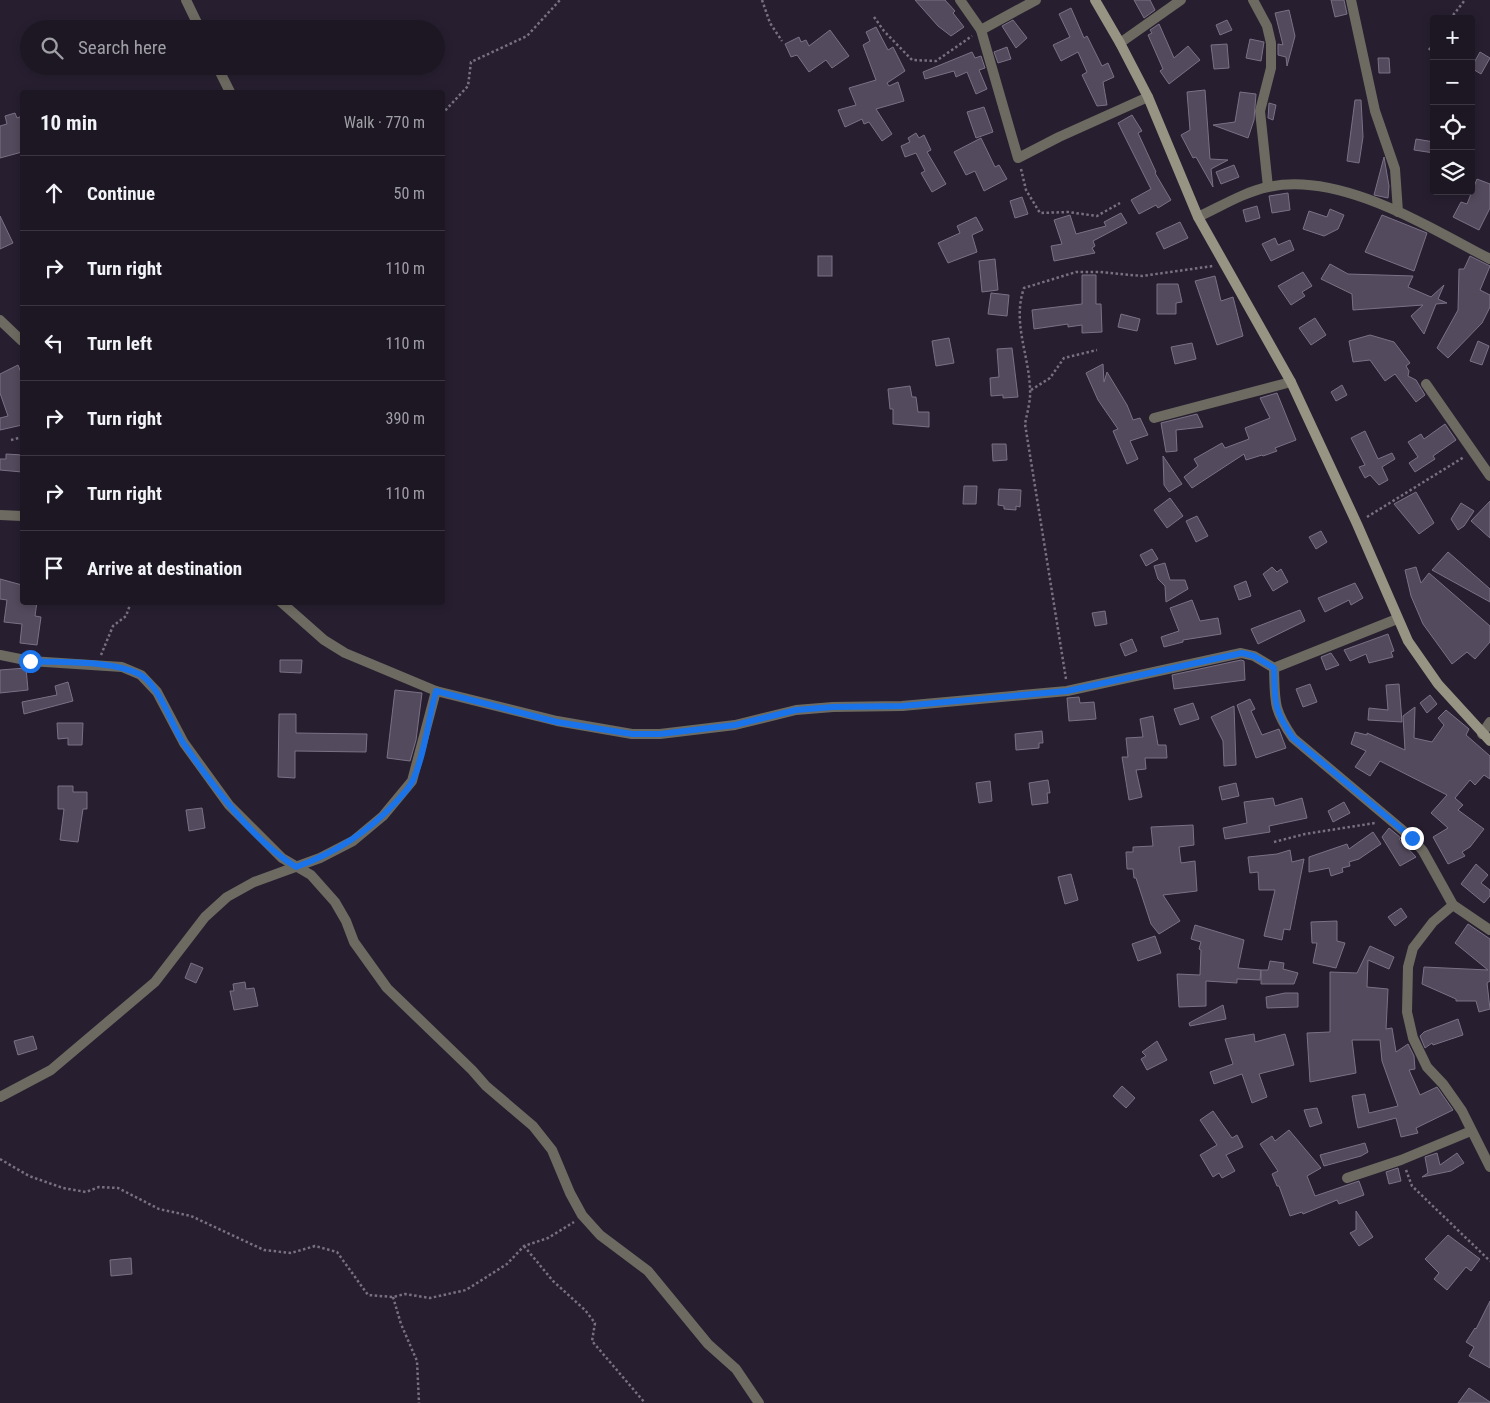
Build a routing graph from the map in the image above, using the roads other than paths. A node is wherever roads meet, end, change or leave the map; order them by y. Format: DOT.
graph roads {
  1 [pos="186,0"];
  2 [pos="960,0"];
  3 [pos="1036,0"];
  4 [pos="1095,0"];
  5 [pos="1181,0"];
  6 [pos="1253,0"];
  7 [pos="1351,0"];
  8 [pos="196,20"];
  9 [pos="982,30"];
  10 [pos="1120,42"];
  11 [pos="222,75"];
  12 [pos="229,90"];
  13 [pos="1148,97"];
  14 [pos="1268,187"];
  15 [pos="1398,212"];
  16 [pos="1198,217"];
  17 [pos="1490,258"];
  18 [pos="0,320"];
  19 [pos="20,340"];
  20 [pos="1291,382"];
  21 [pos="1426,384"];
  22 [pos="1154,418"];
  23 [pos="1490,476"];
  24 [pos="0,515"];
  25 [pos="20,516"];
  26 [pos="284,605"];
  27 [pos="1398,619"];
  28 [pos="0,655"];
  29 [pos="1274,668"];
  30 [pos="436,691"];
  31 [pos="1490,722"];
  32 [pos="1482,734"];
  33 [pos="1490,741"];
  34 [pos="296,867"];
  35 [pos="1453,905"];
  36 [pos="1490,930"];
  37 [pos="0,1097"];
  38 [pos="1471,1131"];
  39 [pos="1490,1167"];
  40 [pos="1347,1178"];
  41 [pos="759,1403"];
  1 -- 8 [label="street"];
  2 -- 9 [label="street"];
  3 -- 9 [label="street"];
  4 -- 10 [label="street"];
  5 -- 10 [label="street"];
  6 -- 14 [label="street"];
  7 -- 15 [label="street"];
  9 -- 13 [label="street"];
  10 -- 13 [label="street"];
  11 -- 12 [label="street"];
  13 -- 16 [label="street"];
  14 -- 15 [label="street"];
  14 -- 16 [label="street"];
  15 -- 17 [label="street"];
  16 -- 20 [label="street"];
  18 -- 19 [label="street"];
  20 -- 22 [label="street"];
  20 -- 27 [label="street"];
  21 -- 23 [label="street"];
  24 -- 25 [label="street"];
  26 -- 30 [label="street"];
  27 -- 29 [label="street"];
  27 -- 32 [label="street"];
  28 -- 34 [label="street"];
  29 -- 30 [label="street"];
  29 -- 35 [label="street"];
  30 -- 34 [label="street"];
  31 -- 32 [label="street"];
  32 -- 33 [label="street"];
  34 -- 37 [label="street"];
  34 -- 41 [label="street"];
  35 -- 36 [label="street"];
  35 -- 38 [label="street"];
  38 -- 39 [label="street"];
  38 -- 40 [label="street"];
}
